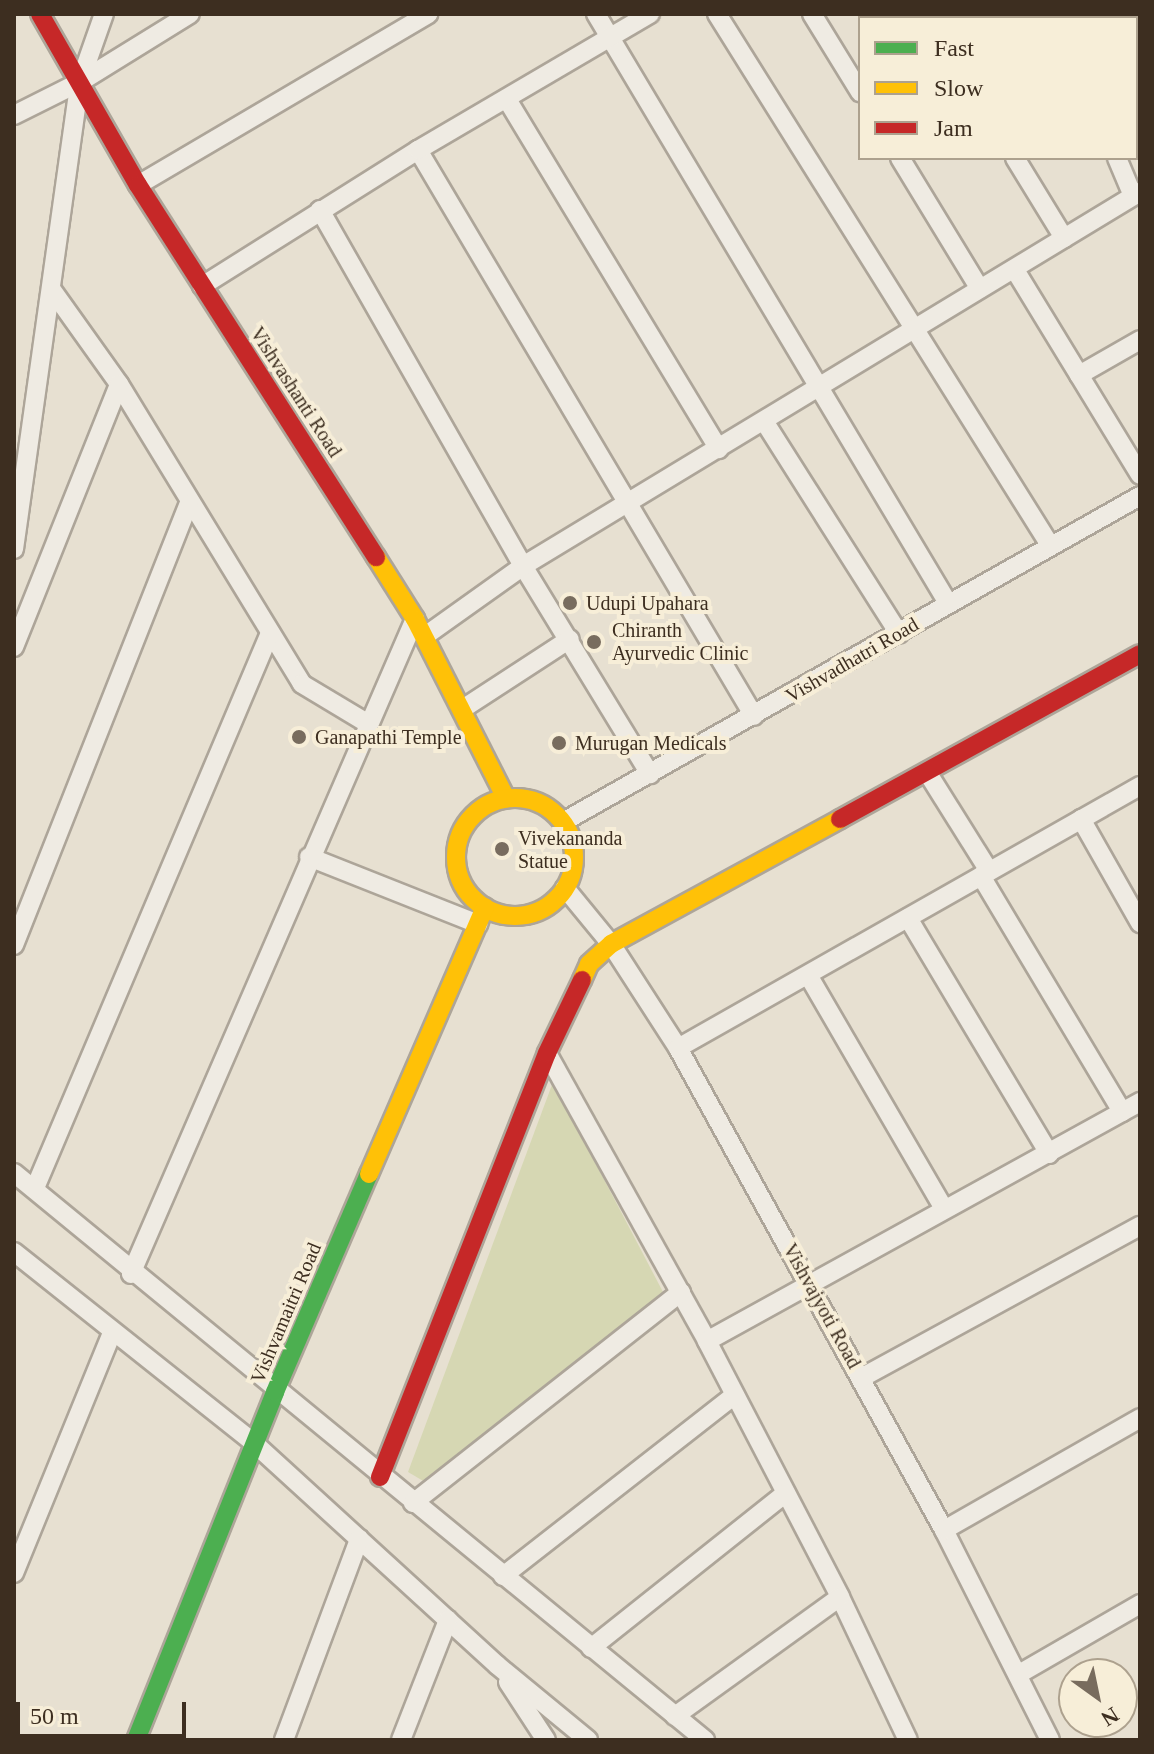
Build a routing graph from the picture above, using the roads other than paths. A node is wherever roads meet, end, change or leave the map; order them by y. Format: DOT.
graph roads {
  1 [pos="40,14"];
  2 [pos="104,14"];
  3 [pos="190,14"];
  4 [pos="428,14"];
  5 [pos="596,14"];
  6 [pos="650,14"];
  7 [pos="717,14"];
  8 [pos="812,14"];
  9 [pos="610,36"];
  10 [pos="80,82"];
  11 [pos="858,89"];
  12 [pos="508,101"];
  13 [pos="14,115"];
  14 [pos="418,150"];
  15 [pos="901,160"];
  16 [pos="1016,160"];
  17 [pos="1118,160"];
  18 [pos="138,185"];
  19 [pos="1137,194"];
  20 [pos="320,210"];
  21 [pos="1064,238"];
  22 [pos="1015,270"];
  23 [pos="202,286"];
  24 [pos="980,289"];
  25 [pos="52,290"];
  26 [pos="915,330"];
  27 [pos="1140,340"];
  28 [pos="1079,375"];
  29 [pos="119,384"];
  30 [pos="815,387"];
  31 [pos="764,421"];
  32 [pos="719,449"];
  33 [pos="1140,475"];
  34 [pos="1140,496"];
  35 [pos="628,502"];
  36 [pos="189,504"];
  37 [pos="1050,545"];
  38 [pos="14,549"];
  39 [pos="523,566"];
  40 [pos="948,603"];
  41 [pos="415,619"];
  42 [pos="270,633"];
  43 [pos="899,634"];
  44 [pos="425,636"];
  45 [pos="570,639"];
  46 [pos="14,647"];
  47 [pos="1140,654"];
  48 [pos="464,708"];
  49 [pos="754,716"];
  50 [pos="367,723"];
  51 [pos="927,772"];
  52 [pos="650,774"];
  53 [pos="1140,786"];
  54 [pos="506,798"];
  55 [pos="1081,819"];
  56 [pos="563,822"];
  57 [pos="309,857"];
  58 [pos="985,874"];
  59 [pos="565,888"];
  60 [pos="481,915"];
  61 [pos="908,918"];
  62 [pos="1140,923"];
  63 [pos="611,944"];
  64 [pos="14,945"];
  65 [pos="808,975"];
  66 [pos="678,1048"];
  67 [pos="547,1053"];
  68 [pos="1140,1102"];
  69 [pos="1122,1112"];
  70 [pos="1049,1154"];
  71 [pos="14,1173"];
  72 [pos="35,1188"];
  73 [pos="944,1209"];
  74 [pos="1140,1226"];
  75 [pos="14,1252"];
  76 [pos="131,1274"];
  77 [pos="810,1283"];
  78 [pos="681,1292"];
  79 [pos="113,1331"];
  80 [pos="707,1341"];
  81 [pos="861,1378"];
  82 [pos="275,1392"];
  83 [pos="735,1395"];
  84 [pos="1140,1418"];
  85 [pos="255,1444"];
  86 [pos="380,1477"];
  87 [pos="786,1493"];
  88 [pos="413,1503"];
  89 [pos="944,1530"];
  90 [pos="359,1539"];
  91 [pos="14,1573"];
  92 [pos="503,1576"];
  93 [pos="840,1597"];
  94 [pos="1140,1604"];
  95 [pos="448,1620"];
  96 [pos="591,1648"];
  97 [pos="497,1665"];
  98 [pos="1019,1674"];
  99 [pos="675,1716"];
  100 [pos="136,1740"];
  101 [pos="284,1740"];
  102 [pos="401,1740"];
  103 [pos="546,1740"];
  104 [pos="588,1740"];
  105 [pos="705,1740"];
  106 [pos="908,1740"];
  107 [pos="1050,1740"];
  1 -- 10 [label="street, Vishvashanti Road"];
  2 -- 10 [label="street"];
  3 -- 10 [label="street"];
  4 -- 18 [label="street"];
  5 -- 9 [label="street"];
  6 -- 9 [label="street"];
  7 -- 26 [label="street"];
  8 -- 11 [label="street"];
  9 -- 12 [label="street"];
  9 -- 30 [label="street"];
  10 -- 13 [label="street"];
  10 -- 18 [label="street, Vishvashanti Road"];
  10 -- 25 [label="street"];
  12 -- 14 [label="street"];
  12 -- 32 [label="street"];
  14 -- 20 [label="street"];
  14 -- 35 [label="street"];
  15 -- 24 [label="street"];
  16 -- 21 [label="street"];
  17 -- 19 [label="street"];
  18 -- 23 [label="street, Vishvashanti Road"];
  19 -- 21 [label="street"];
  20 -- 23 [label="street"];
  20 -- 39 [label="street"];
  21 -- 22 [label="street"];
  22 -- 24 [label="street"];
  22 -- 28 [label="street"];
  23 -- 41 [label="street, Vishvashanti Road"];
  24 -- 26 [label="street"];
  25 -- 29 [label="street"];
  25 -- 38 [label="street"];
  26 -- 30 [label="street"];
  26 -- 37 [label="street"];
  27 -- 28 [label="street"];
  28 -- 33 [label="street"];
  29 -- 36 [label="street"];
  29 -- 46 [label="street"];
  30 -- 31 [label="street"];
  30 -- 40 [label="street"];
  31 -- 32 [label="street"];
  31 -- 43 [label="street"];
  32 -- 35 [label="street"];
  34 -- 37 [label="street, Vishvadhatri Road"];
  35 -- 39 [label="street"];
  35 -- 49 [label="street"];
  36 -- 42 [label="street"];
  36 -- 64 [label="street"];
  37 -- 40 [label="street, Vishvadhatri Road"];
  39 -- 44 [label="street"];
  39 -- 45 [label="street"];
  40 -- 43 [label="street, Vishvadhatri Road"];
  41 -- 44 [label="street, Vishvashanti Road"];
  41 -- 50 [label="street"];
  42 -- 50 [label="street"];
  42 -- 72 [label="street"];
  43 -- 49 [label="street, Vishvadhatri Road"];
  44 -- 48 [label="street, Vishvashanti Road"];
  45 -- 48 [label="street"];
  45 -- 52 [label="street"];
  47 -- 51 [label="street"];
  48 -- 54 [label="street, Vishvashanti Road"];
  49 -- 52 [label="street, Vishvadhatri Road"];
  50 -- 57 [label="street"];
  51 -- 58 [label="street"];
  51 -- 63 [label="street"];
  52 -- 56 [label="street, Vishvadhatri Road"];
  53 -- 55 [label="street"];
  54 -- 56 [label="street"];
  54 -- 60 [label="street"];
  55 -- 58 [label="street"];
  55 -- 62 [label="street"];
  56 -- 59 [label="street"];
  57 -- 60 [label="street"];
  57 -- 76 [label="street"];
  58 -- 61 [label="street"];
  58 -- 69 [label="street"];
  59 -- 60 [label="street"];
  59 -- 63 [label="street, Vishvajyoti Road"];
  60 -- 82 [label="street, Vishvamaitri Road"];
  61 -- 65 [label="street"];
  61 -- 70 [label="street"];
  63 -- 66 [label="street, Vishvajyoti Road"];
  63 -- 67 [label="street"];
  65 -- 66 [label="street"];
  65 -- 73 [label="street"];
  66 -- 77 [label="street, Vishvajyoti Road"];
  67 -- 78 [label="street"];
  67 -- 86 [label="street"];
  68 -- 69 [label="street"];
  69 -- 70 [label="street"];
  70 -- 73 [label="street"];
  71 -- 72 [label="street"];
  72 -- 76 [label="street"];
  73 -- 77 [label="street"];
  74 -- 81 [label="street"];
  75 -- 79 [label="street"];
  76 -- 82 [label="street"];
  77 -- 80 [label="street"];
  77 -- 81 [label="street, Vishvajyoti Road"];
  78 -- 80 [label="street"];
  78 -- 88 [label="street"];
  79 -- 85 [label="street"];
  79 -- 91 [label="street"];
  80 -- 83 [label="street"];
  81 -- 89 [label="street, Vishvajyoti Road"];
  82 -- 85 [label="street, Vishvamaitri Road"];
  82 -- 86 [label="street"];
  83 -- 87 [label="street"];
  83 -- 92 [label="street"];
  84 -- 89 [label="street"];
  85 -- 90 [label="street"];
  85 -- 100 [label="street, Vishvamaitri Road"];
  86 -- 88 [label="street"];
  87 -- 93 [label="street"];
  87 -- 96 [label="street"];
  88 -- 92 [label="street"];
  89 -- 98 [label="street, Vishvajyoti Road"];
  90 -- 95 [label="street"];
  90 -- 101 [label="street"];
  92 -- 96 [label="street"];
  93 -- 99 [label="street"];
  93 -- 106 [label="street"];
  94 -- 98 [label="street"];
  95 -- 97 [label="street"];
  95 -- 102 [label="street"];
  96 -- 99 [label="street"];
  97 -- 103 [label="street"];
  97 -- 104 [label="street"];
  98 -- 107 [label="street, Vishvajyoti Road"];
  99 -- 105 [label="street"];
}
